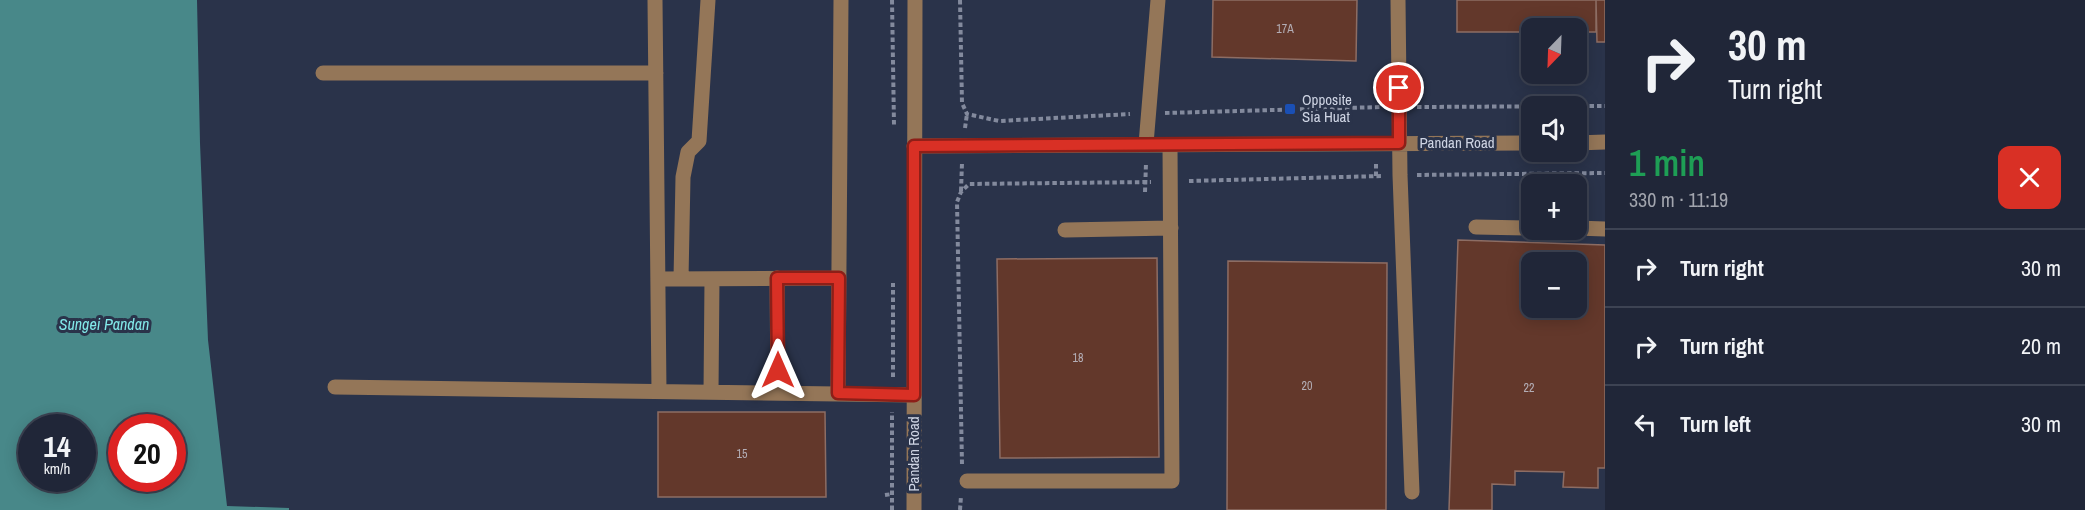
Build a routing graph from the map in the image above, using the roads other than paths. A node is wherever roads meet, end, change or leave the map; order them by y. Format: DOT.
graph roads {
  1 [pos="655,0"];
  2 [pos="708,0"];
  3 [pos="841,0"];
  4 [pos="915,0"];
  5 [pos="1158,0"];
  6 [pos="1398,0"];
  7 [pos="322,73"];
  8 [pos="656,73"];
  9 [pos="1587,142"];
  10 [pos="1605,142"];
  11 [pos="1399,143"];
  12 [pos="1521,143"];
  13 [pos="1146,144"];
  14 [pos="1170,145"];
  15 [pos="914,146"];
  16 [pos="1476,227"];
  17 [pos="1171,228"];
  18 [pos="1521,228"];
  19 [pos="1587,228"];
  20 [pos="1605,229"];
  21 [pos="1065,230"];
  22 [pos="777,278"];
  23 [pos="839,278"];
  24 [pos="658,279"];
  25 [pos="681,279"];
  26 [pos="712,279"];
  27 [pos="335,387"];
  28 [pos="658,391"];
  29 [pos="711,392"];
  30 [pos="778,392"];
  31 [pos="838,393"];
  32 [pos="914,395"];
  33 [pos="967,481"];
  34 [pos="1412,492"];
  35 [pos="914,510"];
  1 -- 8 [label="street"];
  2 -- 25 [label="street"];
  3 -- 23 [label="street"];
  4 -- 15 [label="street, Pandan Road"];
  5 -- 13 [label="street"];
  6 -- 11 [label="street"];
  7 -- 8 [label="street"];
  8 -- 24 [label="street"];
  9 -- 10 [label="street"];
  11 -- 12 [label="street, Pandan Road"];
  11 -- 14 [label="street, Pandan Road"];
  11 -- 34 [label="street"];
  13 -- 14 [label="street, Pandan Road"];
  13 -- 15 [label="street, Pandan Road"];
  14 -- 17 [label="street"];
  15 -- 32 [label="street, Pandan Road"];
  16 -- 18 [label="street"];
  17 -- 21 [label="street"];
  17 -- 33 [label="street"];
  19 -- 20 [label="street"];
  22 -- 23 [label="street"];
  22 -- 26 [label="street"];
  22 -- 30 [label="street"];
  23 -- 31 [label="street"];
  24 -- 25 [label="street"];
  24 -- 28 [label="street"];
  25 -- 26 [label="street"];
  26 -- 29 [label="street"];
  27 -- 28 [label="street"];
  28 -- 29 [label="street"];
  29 -- 30 [label="street"];
  30 -- 31 [label="street"];
  31 -- 32 [label="street"];
  32 -- 35 [label="street, Pandan Road"];
}
